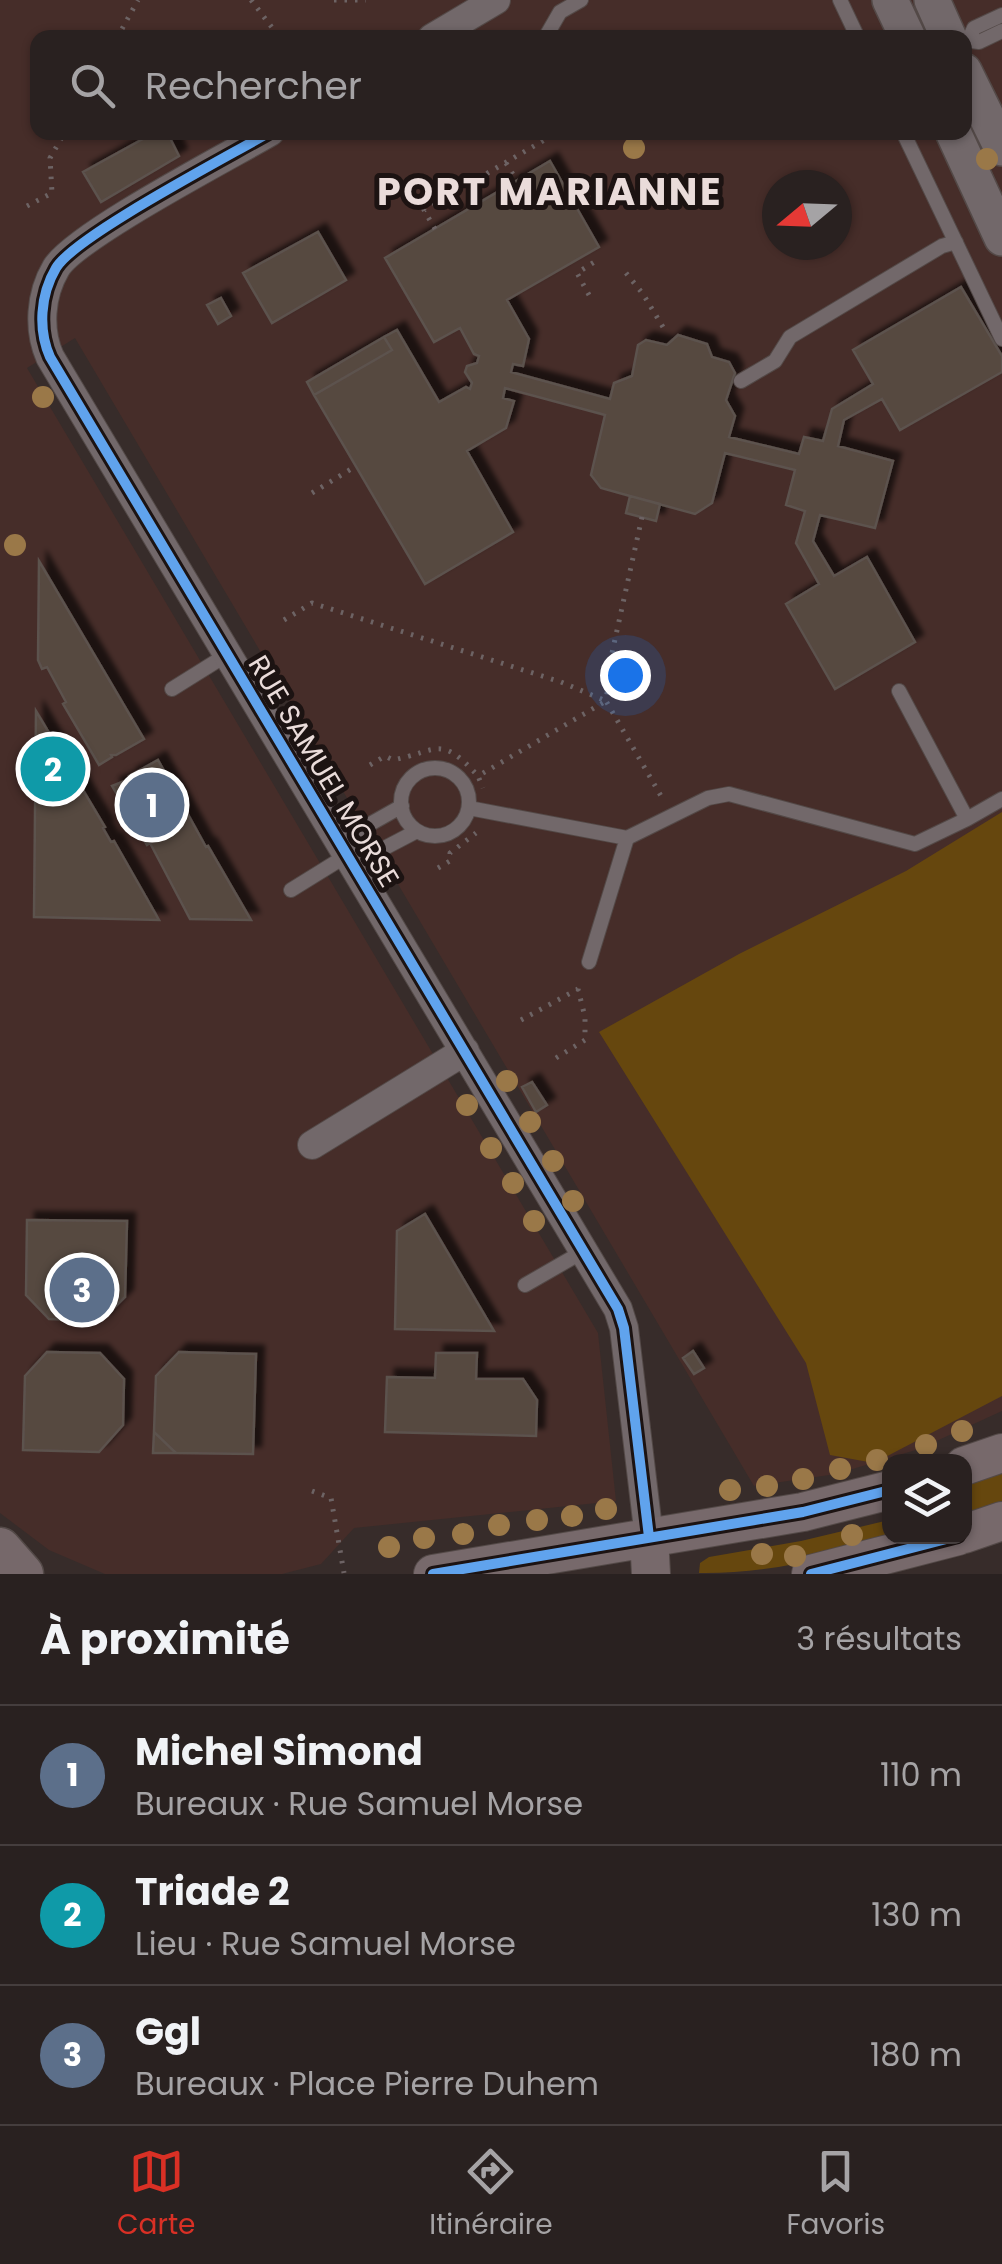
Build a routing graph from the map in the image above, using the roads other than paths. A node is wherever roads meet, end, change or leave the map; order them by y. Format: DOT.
graph roads {
  1 [pos="496,0"];
  2 [pos="581,0"];
  3 [pos="840,0"];
  4 [pos="890,0"];
  5 [pos="932,0"];
  6 [pos="1002,15"];
  7 [pos="445,30"];
  8 [pos="550,30"];
  9 [pos="854,30"];
  10 [pos="904,30"];
  11 [pos="951,30"];
  12 [pos="972,31"];
  13 [pos="1002,32"];
  14 [pos="972,44"];
  15 [pos="972,72"];
  16 [pos="256,140"];
  17 [pos="907,140"];
  18 [pos="957,140"];
  19 [pos="1002,148"];
  20 [pos="1002,238"];
  21 [pos="956,242"];
  22 [pos="1002,339"];
  23 [pos="742,380"];
  24 [pos="228,654"];
  25 [pos="172,689"];
  26 [pos="900,691"];
  27 [pos="1002,798"];
  28 [pos="402,806"];
  29 [pos="469,808"];
  30 [pos="967,819"];
  31 [pos="417,831"];
  32 [pos="627,838"];
  33 [pos="344,856"];
  34 [pos="291,890"];
  35 [pos="589,962"];
  36 [pos="465,1051"];
  37 [pos="312,1145"];
  38 [pos="584,1251"];
  39 [pos="525,1285"];
  40 [pos="1002,1453"];
  41 [pos="972,1463"];
  42 [pos="882,1492"];
  43 [pos="1002,1521"];
  44 [pos="972,1531"];
  45 [pos="926,1544"];
  46 [pos="0,1549"];
  47 [pos="650,1556"];
  48 [pos="22,1574"];
  49 [pos="432,1574"];
  50 [pos="811,1574"];
  1 -- 7 [label="street"];
  2 -- 8 [label="lane"];
  3 -- 9 [label="lane"];
  4 -- 10 [label="street"];
  5 -- 11 [label="street"];
  6 -- 12 [label="lane"];
  13 -- 14 [label="lane"];
  15 -- 19 [label="street"];
  16 -- 24 [label="street, RUE SAMUEL MORSE"];
  17 -- 21 [label="lane"];
  18 -- 20 [label="street"];
  21 -- 22 [label="lane"];
  21 -- 23 [label="lane"];
  24 -- 25 [label="lane"];
  24 -- 33 [label="street, RUE SAMUEL MORSE"];
  26 -- 30 [label="lane"];
  27 -- 30 [label="lane"];
  28 -- 29 [label="lane"];
  28 -- 31 [label="lane"];
  28 -- 33 [label="lane"];
  29 -- 31 [label="lane"];
  29 -- 32 [label="lane"];
  30 -- 32 [label="lane"];
  31 -- 33 [label="lane"];
  32 -- 35 [label="lane"];
  33 -- 34 [label="lane"];
  33 -- 36 [label="street, RUE SAMUEL MORSE"];
  36 -- 37 [label="street"];
  36 -- 38 [label="street, RUE SAMUEL MORSE"];
  38 -- 39 [label="lane"];
  38 -- 47 [label="street, RUE SAMUEL MORSE"];
  40 -- 41 [label="main road"];
  42 -- 47 [label="main road"];
  43 -- 44 [label="main road"];
  45 -- 50 [label="main road"];
  46 -- 48 [label="main road"];
  47 -- 49 [label="main road"];
}
